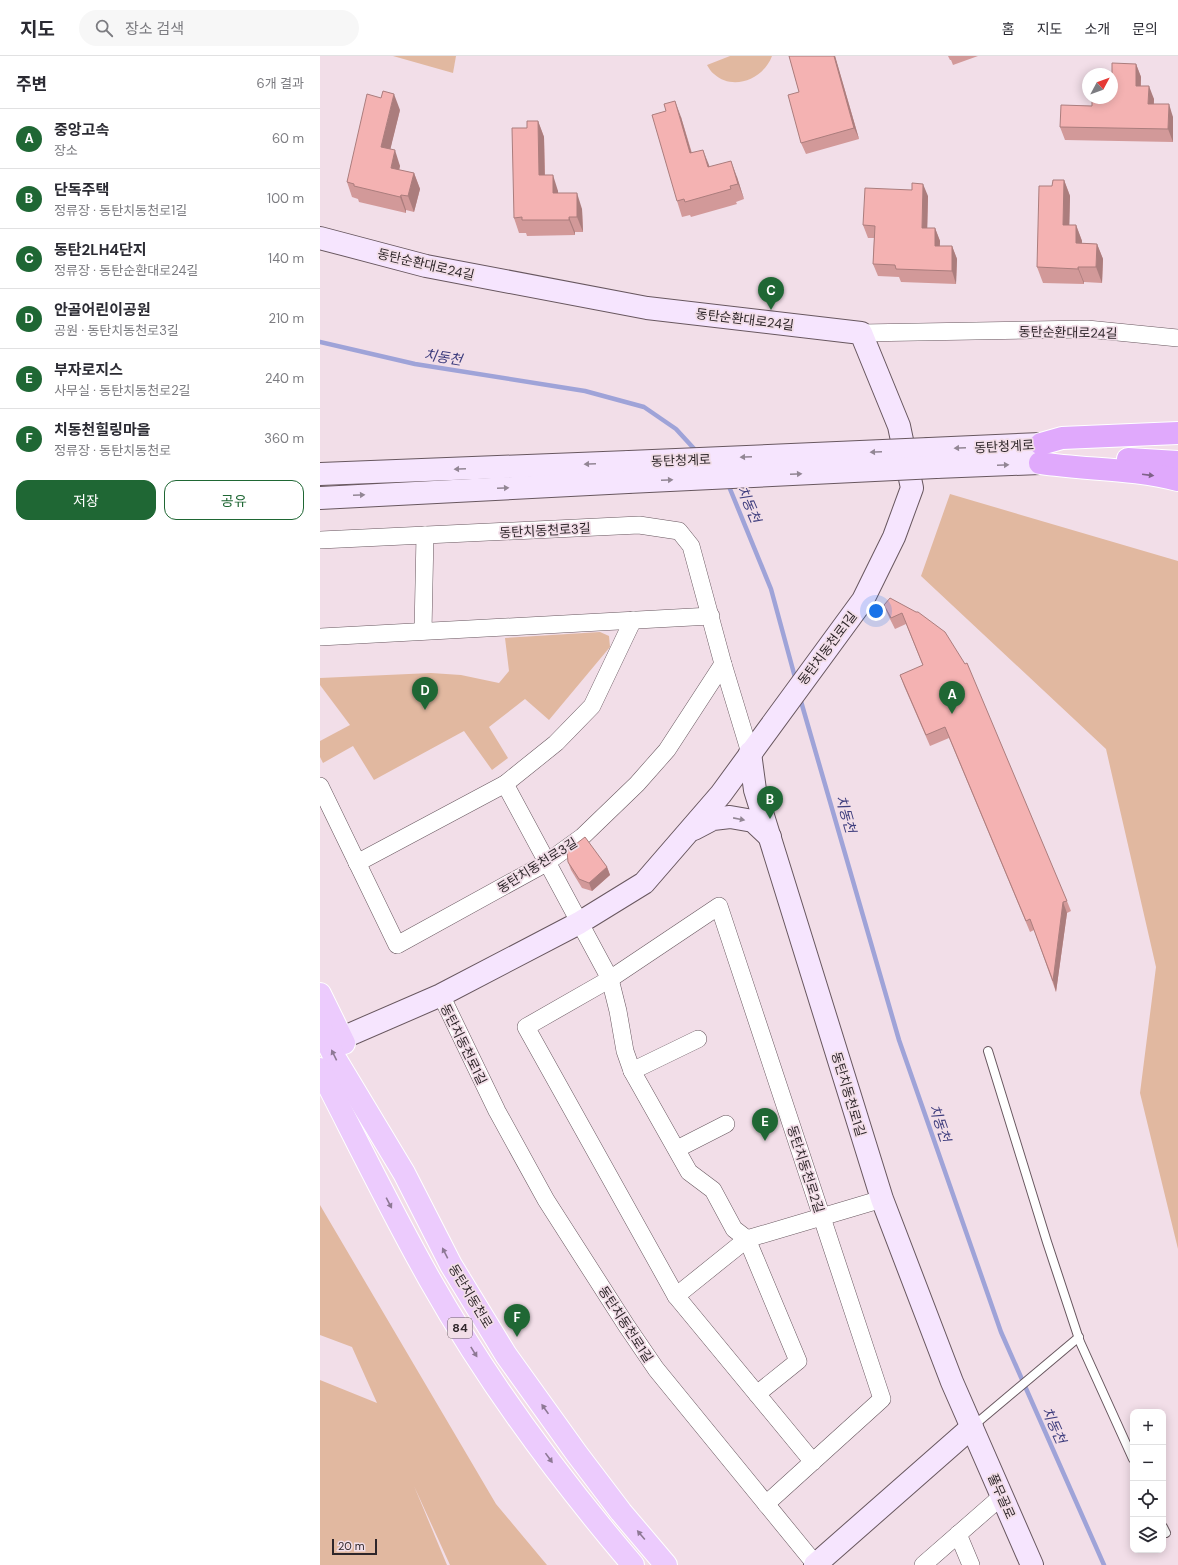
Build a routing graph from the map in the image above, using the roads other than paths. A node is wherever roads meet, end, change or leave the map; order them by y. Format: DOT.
graph roads {
  1 [pos="320,238"];
  2 [pos="861,333"];
  3 [pos="1178,338"];
  4 [pos="1178,433"];
  5 [pos="1178,451"];
  6 [pos="1040,454"];
  7 [pos="1178,462"];
  8 [pos="628,472"];
  9 [pos="320,474"];
  10 [pos="1178,480"];
  11 [pos="320,498"];
  12 [pos="425,535"];
  13 [pos="320,540"];
  14 [pos="711,616"];
  15 [pos="632,620"];
  16 [pos="423,631"];
  17 [pos="320,637"];
  18 [pos="723,664"];
  19 [pos="755,745"];
  20 [pos="505,784"];
  21 [pos="320,786"];
  22 [pos="690,831"];
  23 [pos="770,837"];
  24 [pos="546,862"];
  25 [pos="357,863"];
  26 [pos="579,923"];
  27 [pos="610,979"];
  28 [pos="320,994"];
  29 [pos="441,995"];
  30 [pos="320,1027"];
  31 [pos="342,1038"];
  32 [pos="698,1039"];
  33 [pos="988,1051"];
  34 [pos="320,1069"];
  35 [pos="632,1071"];
  36 [pos="320,1095"];
  37 [pos="726,1124"];
  38 [pos="676,1149"];
  39 [pos="404,1173"];
  40 [pos="376,1178"];
  41 [pos="882,1199"];
  42 [pos="822,1217"];
  43 [pos="747,1240"];
  44 [pos="676,1296"];
  45 [pos="1079,1337"];
  46 [pos="757,1394"];
  47 [pos="972,1427"];
  48 [pos="1130,1453"];
  49 [pos="813,1462"];
  50 [pos="1002,1496"];
  51 [pos="766,1504"];
  52 [pos="958,1534"];
  53 [pos="633,1565"];
  54 [pos="666,1565"];
  55 [pos="816,1565"];
  56 [pos="923,1565"];
  57 [pos="971,1565"];
  58 [pos="1032,1565"];
  1 -- 2 [label="street, 동탄순환대로24길"];
  2 -- 3 [label="street, 동탄순환대로24길"];
  2 -- 19 [label="street, 동탄치동천로1길"];
  4 -- 6 [label="highway"];
  5 -- 6 [label="highway"];
  6 -- 7 [label="highway"];
  6 -- 8 [label="street, 동탄청계로, bridge"];
  6 -- 10 [label="highway, one-way"];
  8 -- 9 [label="street, 동탄청계로, one-way"];
  11 -- 8 [label="street, 동탄청계로, one-way"];
  12 -- 13 [label="street, 동탄치동천로3길"];
  12 -- 14 [label="street, 동탄치동천로3길"];
  12 -- 16 [label="street"];
  14 -- 15 [label="street"];
  14 -- 18 [label="street, 동탄치동천로3길"];
  15 -- 16 [label="street"];
  15 -- 20 [label="street"];
  16 -- 17 [label="street"];
  18 -- 19 [label="street, 동탄치동천로3길"];
  18 -- 24 [label="street, 동탄치동천로3길"];
  19 -- 22 [label="street, 동탄치동천로1길"];
  19 -- 23 [label="street, 동탄치동천로1길"];
  20 -- 24 [label="street"];
  20 -- 25 [label="street"];
  21 -- 25 [label="street, 동탄치동천로3길"];
  22 -- 23 [label="street, one-way"];
  22 -- 26 [label="street, 동탄치동천로1길"];
  23 -- 41 [label="street, 동탄치동천로1길"];
  24 -- 25 [label="street, 동탄치동천로3길"];
  24 -- 26 [label="street"];
  26 -- 27 [label="street"];
  26 -- 29 [label="street, 동탄치동천로1길"];
  27 -- 35 [label="street"];
  27 -- 42 [label="street, 동탄치동천로2길"];
  27 -- 44 [label="street, 동탄치동천로2길"];
  28 -- 31 [label="main road"];
  29 -- 31 [label="street, 동탄치동천로1길"];
  29 -- 51 [label="street, 동탄치동천로1길"];
  39 -- 30 [label="main road, 동탄치동천로 / 84, one-way"];
  31 -- 39 [label="main road"];
  32 -- 35 [label="street"];
  33 -- 45 [label="lane"];
  34 -- 40 [label="main road, 동탄치동천로 / 84"];
  35 -- 38 [label="street"];
  36 -- 40 [label="main road"];
  37 -- 38 [label="street"];
  38 -- 43 [label="street"];
  54 -- 39 [label="main road, 동탄치동천로 / 84, one-way"];
  40 -- 53 [label="main road, 동탄치동천로 / 84, one-way"];
  41 -- 42 [label="street"];
  41 -- 47 [label="street, 동탄치동천로1길"];
  42 -- 43 [label="street"];
  42 -- 49 [label="street, 동탄치동천로2길"];
  43 -- 44 [label="street"];
  43 -- 46 [label="street"];
  44 -- 46 [label="street, 동탄치동천로2길"];
  45 -- 47 [label="lane"];
  45 -- 48 [label="lane"];
  46 -- 49 [label="street, 동탄치동천로2길"];
  47 -- 50 [label="street, 풀무골로"];
  47 -- 55 [label="street"];
  49 -- 51 [label="street, 동탄치동천로2길"];
  50 -- 52 [label="street"];
  50 -- 58 [label="street, 풀무골로"];
  51 -- 55 [label="street, 동탄치동천로1길"];
  52 -- 56 [label="street"];
  52 -- 57 [label="street"];
}
